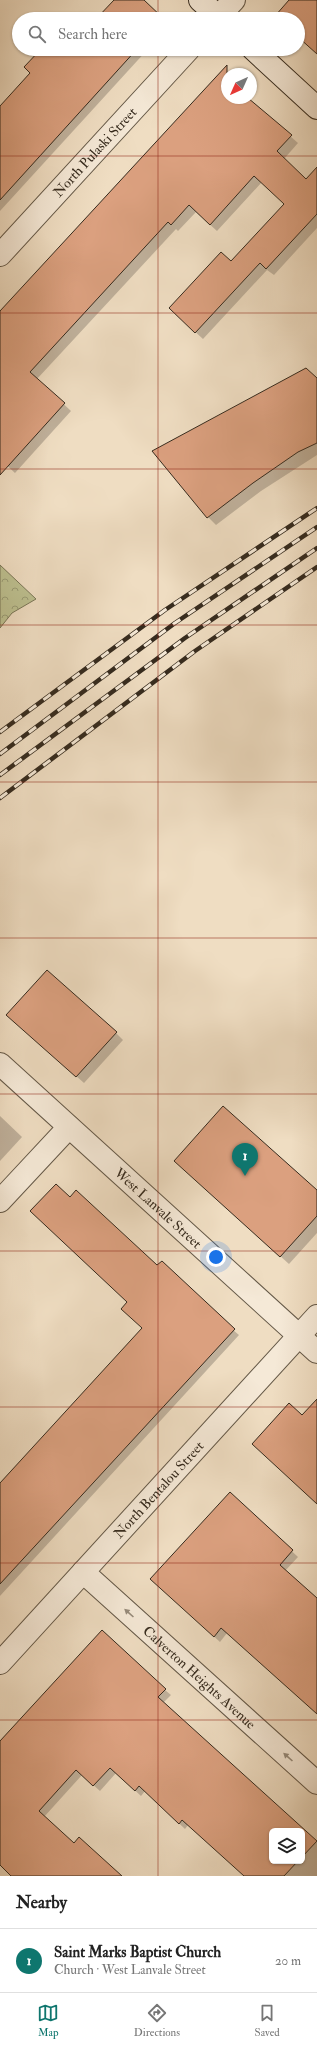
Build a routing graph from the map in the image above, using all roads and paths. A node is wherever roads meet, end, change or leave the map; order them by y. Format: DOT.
graph roads {
  1 [pos="200,0"];
  2 [pos="234,0"];
  3 [pos="212,12"];
  4 [pos="223,12"];
  5 [pos="183,56"];
  6 [pos="261,56"];
  7 [pos="317,108"];
  8 [pos="0,255"];
  9 [pos="0,1064"];
  10 [pos="70,1127"];
  11 [pos="0,1202"];
  12 [pos="317,1316"];
  13 [pos="299,1336"];
  14 [pos="317,1352"];
  15 [pos="83,1572"];
  16 [pos="0,1663"];
  17 [pos="317,1783"];
  1 -- 3 [label="street"];
  2 -- 4 [label="street"];
  5 -- 8 [label="street, North Pulaski Street"];
  6 -- 7 [label="street"];
  9 -- 10 [label="street, West Lanvale Street"];
  10 -- 11 [label="street"];
  10 -- 13 [label="street, West Lanvale Street"];
  12 -- 13 [label="street, North Bentalou Street"];
  13 -- 14 [label="street, West Lanvale Street"];
  13 -- 15 [label="street, North Bentalou Street"];
  15 -- 16 [label="street, North Bentalou Street"];
  17 -- 15 [label="street, Calverton Heights Avenue, one-way"];
}
